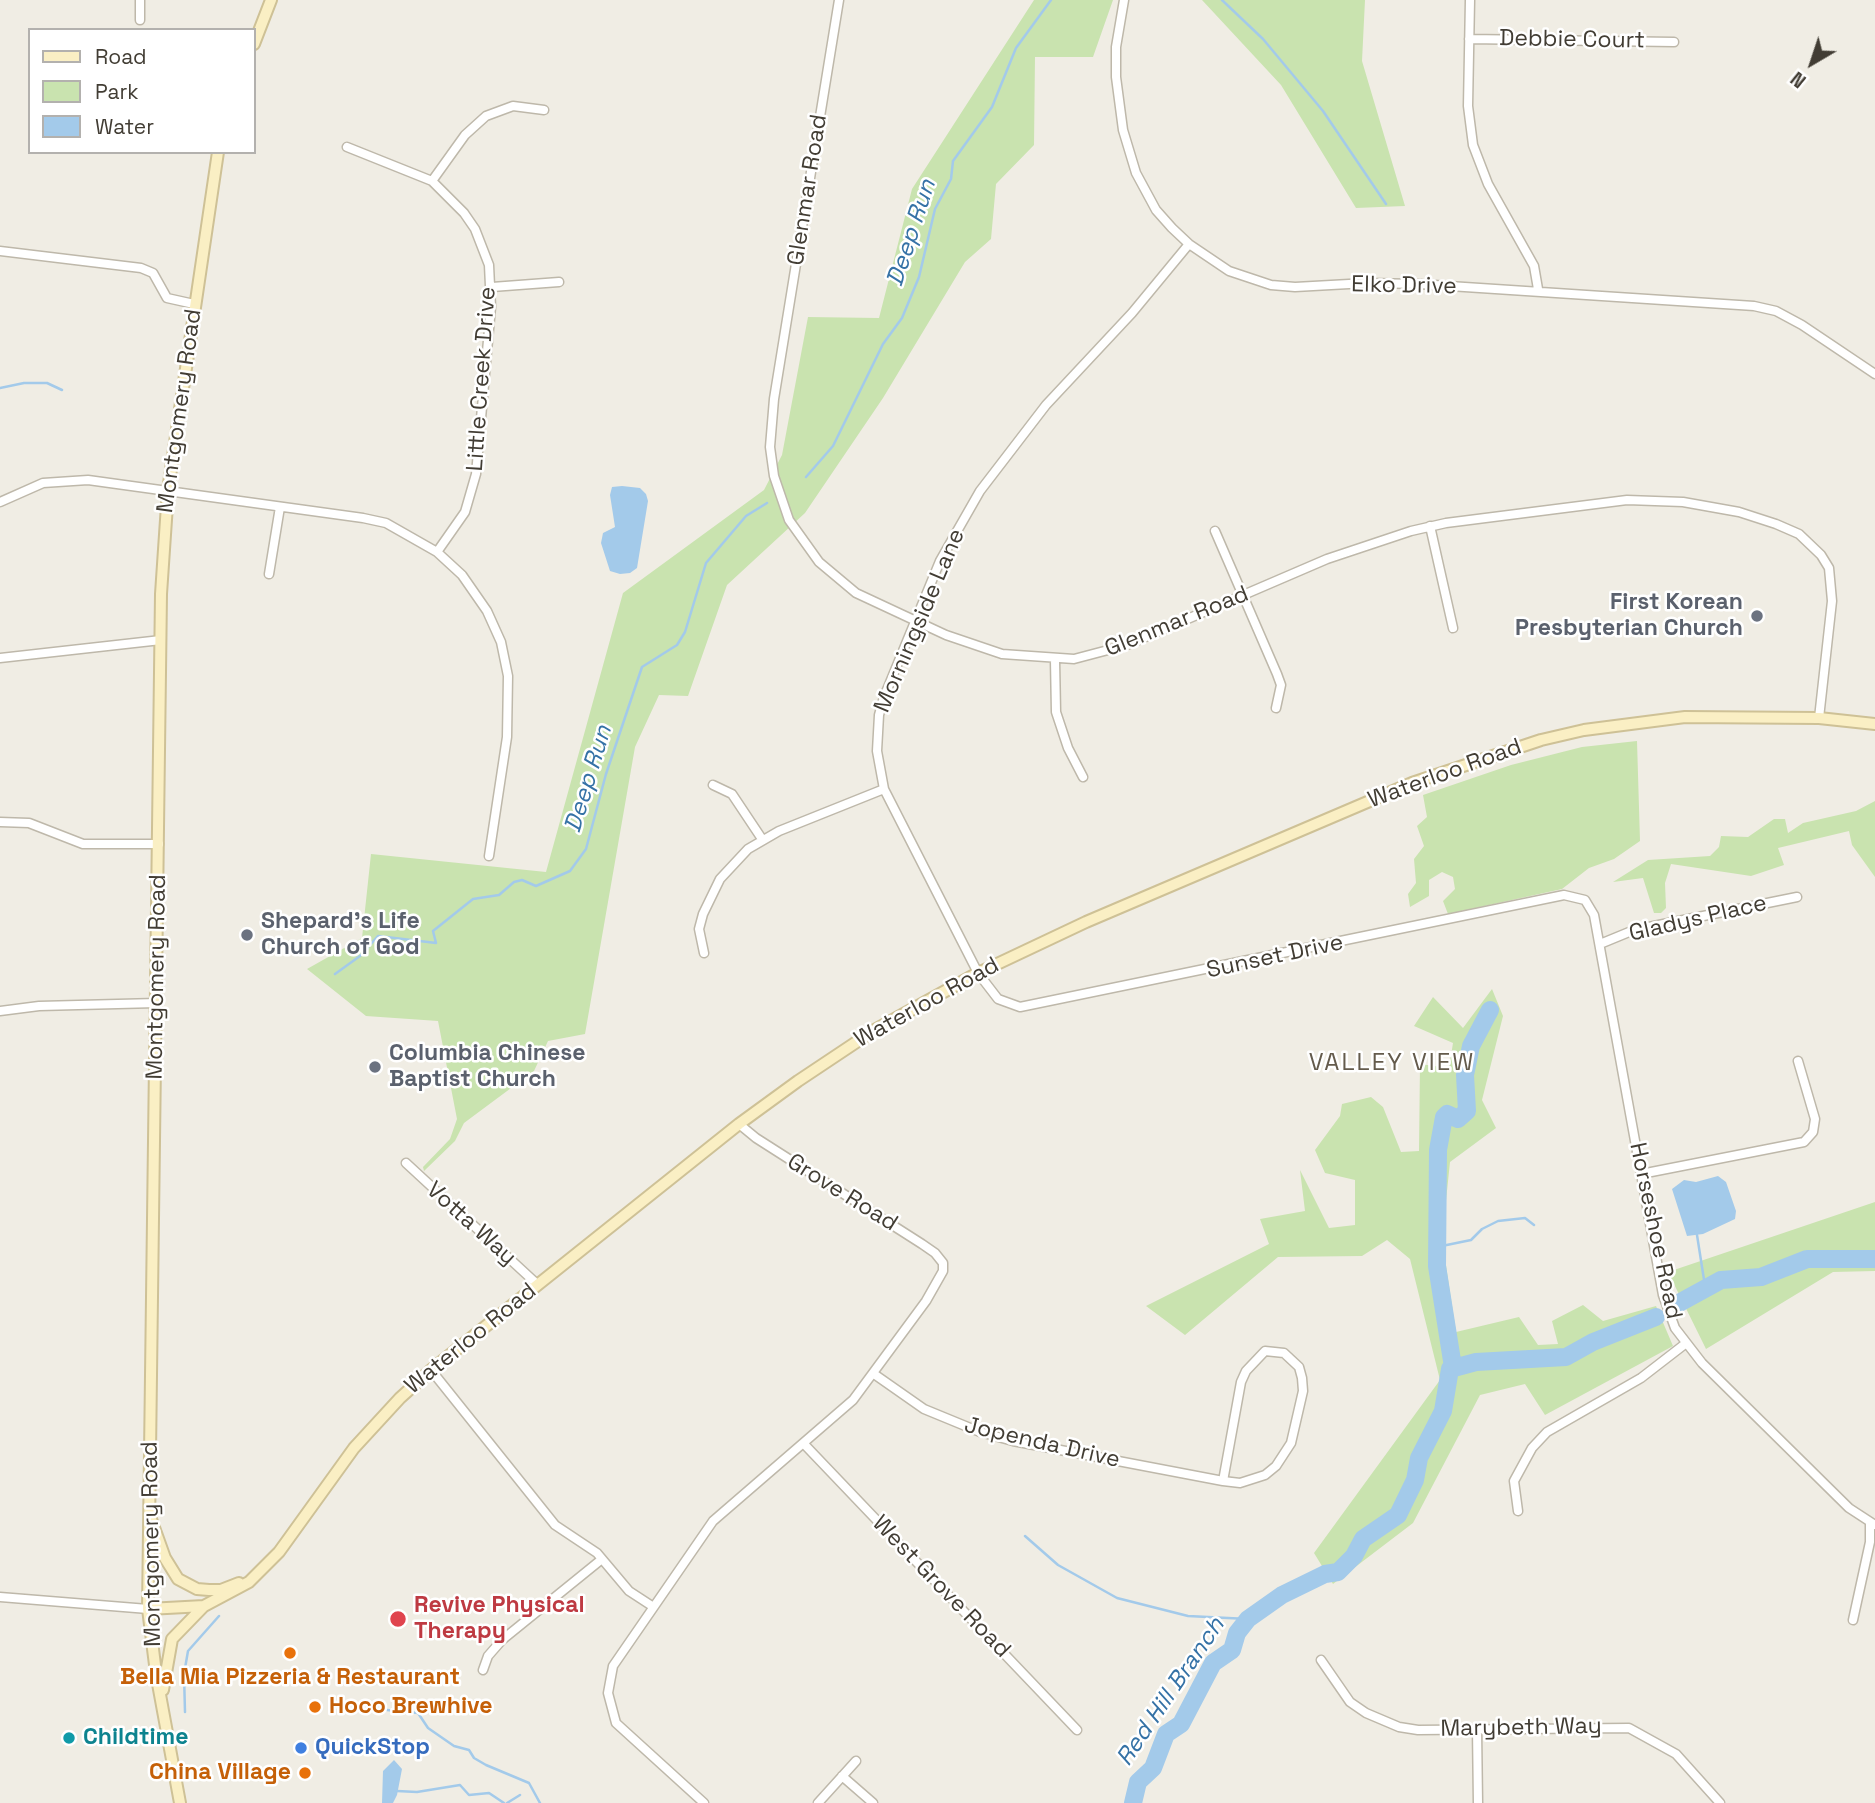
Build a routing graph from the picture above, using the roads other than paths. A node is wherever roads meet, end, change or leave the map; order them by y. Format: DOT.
graph roads {
  1 [pos="140,0"];
  2 [pos="271,0"];
  3 [pos="839,0"];
  4 [pos="1124,0"];
  5 [pos="1470,0"];
  6 [pos="140,20"];
  7 [pos="256,39"];
  8 [pos="1469,39"];
  9 [pos="1675,42"];
  10 [pos="544,110"];
  11 [pos="348,148"];
  12 [pos="218,154"];
  13 [pos="432,181"];
  14 [pos="1189,244"];
  15 [pos="0,251"];
  16 [pos="559,282"];
  17 [pos="492,287"];
  18 [pos="1538,289"];
  19 [pos="194,304"];
  20 [pos="1875,374"];
  21 [pos="168,490"];
  22 [pos="0,502"];
  23 [pos="280,507"];
  24 [pos="1430,526"];
  25 [pos="1215,531"];
  26 [pos="437,552"];
  27 [pos="270,574"];
  28 [pos="1242,595"];
  29 [pos="915,621"];
  30 [pos="1453,628"];
  31 [pos="161,640"];
  32 [pos="0,658"];
  33 [pos="1055,660"];
  34 [pos="1276,708"];
  35 [pos="1819,718"];
  36 [pos="1875,724"];
  37 [pos="1083,776"];
  38 [pos="713,785"];
  39 [pos="884,789"];
  40 [pos="0,822"];
  41 [pos="762,839"];
  42 [pos="159,844"];
  43 [pos="489,856"];
  44 [pos="1797,897"];
  45 [pos="1585,900"];
  46 [pos="1600,944"];
  47 [pos="704,953"];
  48 [pos="978,972"];
  49 [pos="157,1003"];
  50 [pos="0,1011"];
  51 [pos="1798,1062"];
  52 [pos="739,1124"];
  53 [pos="406,1163"];
  54 [pos="1641,1174"];
  55 [pos="538,1284"];
  56 [pos="1685,1344"];
  57 [pos="431,1370"];
  58 [pos="874,1374"];
  59 [pos="804,1444"];
  60 [pos="1223,1481"];
  61 [pos="1518,1511"];
  62 [pos="149,1513"];
  63 [pos="1872,1524"];
  64 [pos="602,1559"];
  65 [pos="263,1570"];
  66 [pos="0,1597"];
  67 [pos="204,1606"];
  68 [pos="652,1606"];
  69 [pos="148,1609"];
  70 [pos="1853,1620"];
  71 [pos="1321,1660"];
  72 [pos="483,1670"];
  73 [pos="162,1702"];
  74 [pos="1477,1729"];
  75 [pos="1077,1730"];
  76 [pos="856,1761"];
  77 [pos="842,1776"];
  78 [pos="180,1803"];
  79 [pos="704,1803"];
  80 [pos="818,1803"];
  81 [pos="873,1803"];
  82 [pos="1478,1803"];
  83 [pos="1720,1803"];
  1 -- 6 [label="street"];
  2 -- 7 [label="main road"];
  3 -- 29 [label="street, Glenmar Road"];
  4 -- 14 [label="street, Elko Drive"];
  5 -- 8 [label="street"];
  8 -- 9 [label="street, Debbie Court"];
  8 -- 18 [label="street"];
  10 -- 13 [label="street"];
  11 -- 13 [label="street, Little Creek Drive"];
  12 -- 19 [label="main road, Montgomery Road"];
  13 -- 17 [label="street, Little Creek Drive"];
  14 -- 18 [label="street, Elko Drive"];
  14 -- 29 [label="street, Morningside Lane"];
  15 -- 19 [label="street"];
  16 -- 17 [label="street"];
  17 -- 26 [label="street, Little Creek Drive"];
  18 -- 20 [label="street, Elko Drive"];
  19 -- 21 [label="main road, Montgomery Road"];
  21 -- 22 [label="street"];
  21 -- 23 [label="street"];
  21 -- 31 [label="main road, Montgomery Road"];
  23 -- 26 [label="street"];
  23 -- 27 [label="street"];
  24 -- 28 [label="street, Glenmar Road"];
  24 -- 30 [label="street"];
  24 -- 35 [label="street, Glenmar Road"];
  25 -- 28 [label="street"];
  26 -- 43 [label="street"];
  28 -- 33 [label="street, Glenmar Road"];
  28 -- 34 [label="street"];
  29 -- 33 [label="street, Glenmar Road"];
  29 -- 39 [label="street, Morningside Lane"];
  31 -- 32 [label="street"];
  31 -- 42 [label="main road, Montgomery Road"];
  33 -- 37 [label="street"];
  35 -- 36 [label="main road, Waterloo Road"];
  35 -- 48 [label="main road, Waterloo Road"];
  38 -- 41 [label="street"];
  39 -- 41 [label="street"];
  39 -- 48 [label="street, Morningside Lane"];
  40 -- 42 [label="street"];
  41 -- 47 [label="street"];
  42 -- 49 [label="main road, Montgomery Road"];
  44 -- 46 [label="street, Gladys Place"];
  45 -- 46 [label="street, Horseshoe Road"];
  45 -- 48 [label="street, Sunset Drive"];
  46 -- 54 [label="street, Horseshoe Road"];
  48 -- 52 [label="main road, Waterloo Road"];
  49 -- 50 [label="street"];
  49 -- 62 [label="main road, Montgomery Road"];
  51 -- 54 [label="street"];
  52 -- 55 [label="main road, Waterloo Road"];
  52 -- 58 [label="street, Grove Road"];
  53 -- 55 [label="street, Votta Way"];
  54 -- 56 [label="street, Horseshoe Road"];
  55 -- 57 [label="main road, Waterloo Road"];
  56 -- 61 [label="street"];
  56 -- 63 [label="street, Horseshoe Road"];
  57 -- 64 [label="street"];
  57 -- 65 [label="main road, Waterloo Road"];
  58 -- 59 [label="street"];
  58 -- 60 [label="street, Jopenda Drive"];
  59 -- 68 [label="street"];
  59 -- 75 [label="street, West Grove Road"];
  60 -- 60 [label="street, Jopenda Drive"];
  62 -- 65 [label="main road"];
  62 -- 69 [label="main road, Montgomery Road"];
  63 -- 70 [label="street"];
  64 -- 68 [label="street"];
  64 -- 72 [label="street"];
  65 -- 67 [label="main road, Waterloo Road"];
  66 -- 69 [label="street"];
  67 -- 69 [label="main road, Waterloo Road"];
  67 -- 73 [label="main road"];
  68 -- 79 [label="street"];
  69 -- 73 [label="main road, Montgomery Road"];
  71 -- 74 [label="street, Marybeth Way"];
  73 -- 78 [label="main road, Montgomery Road"];
  74 -- 82 [label="street"];
  74 -- 83 [label="street, Marybeth Way"];
  76 -- 77 [label="street"];
  77 -- 80 [label="street"];
  77 -- 81 [label="street"];
}
